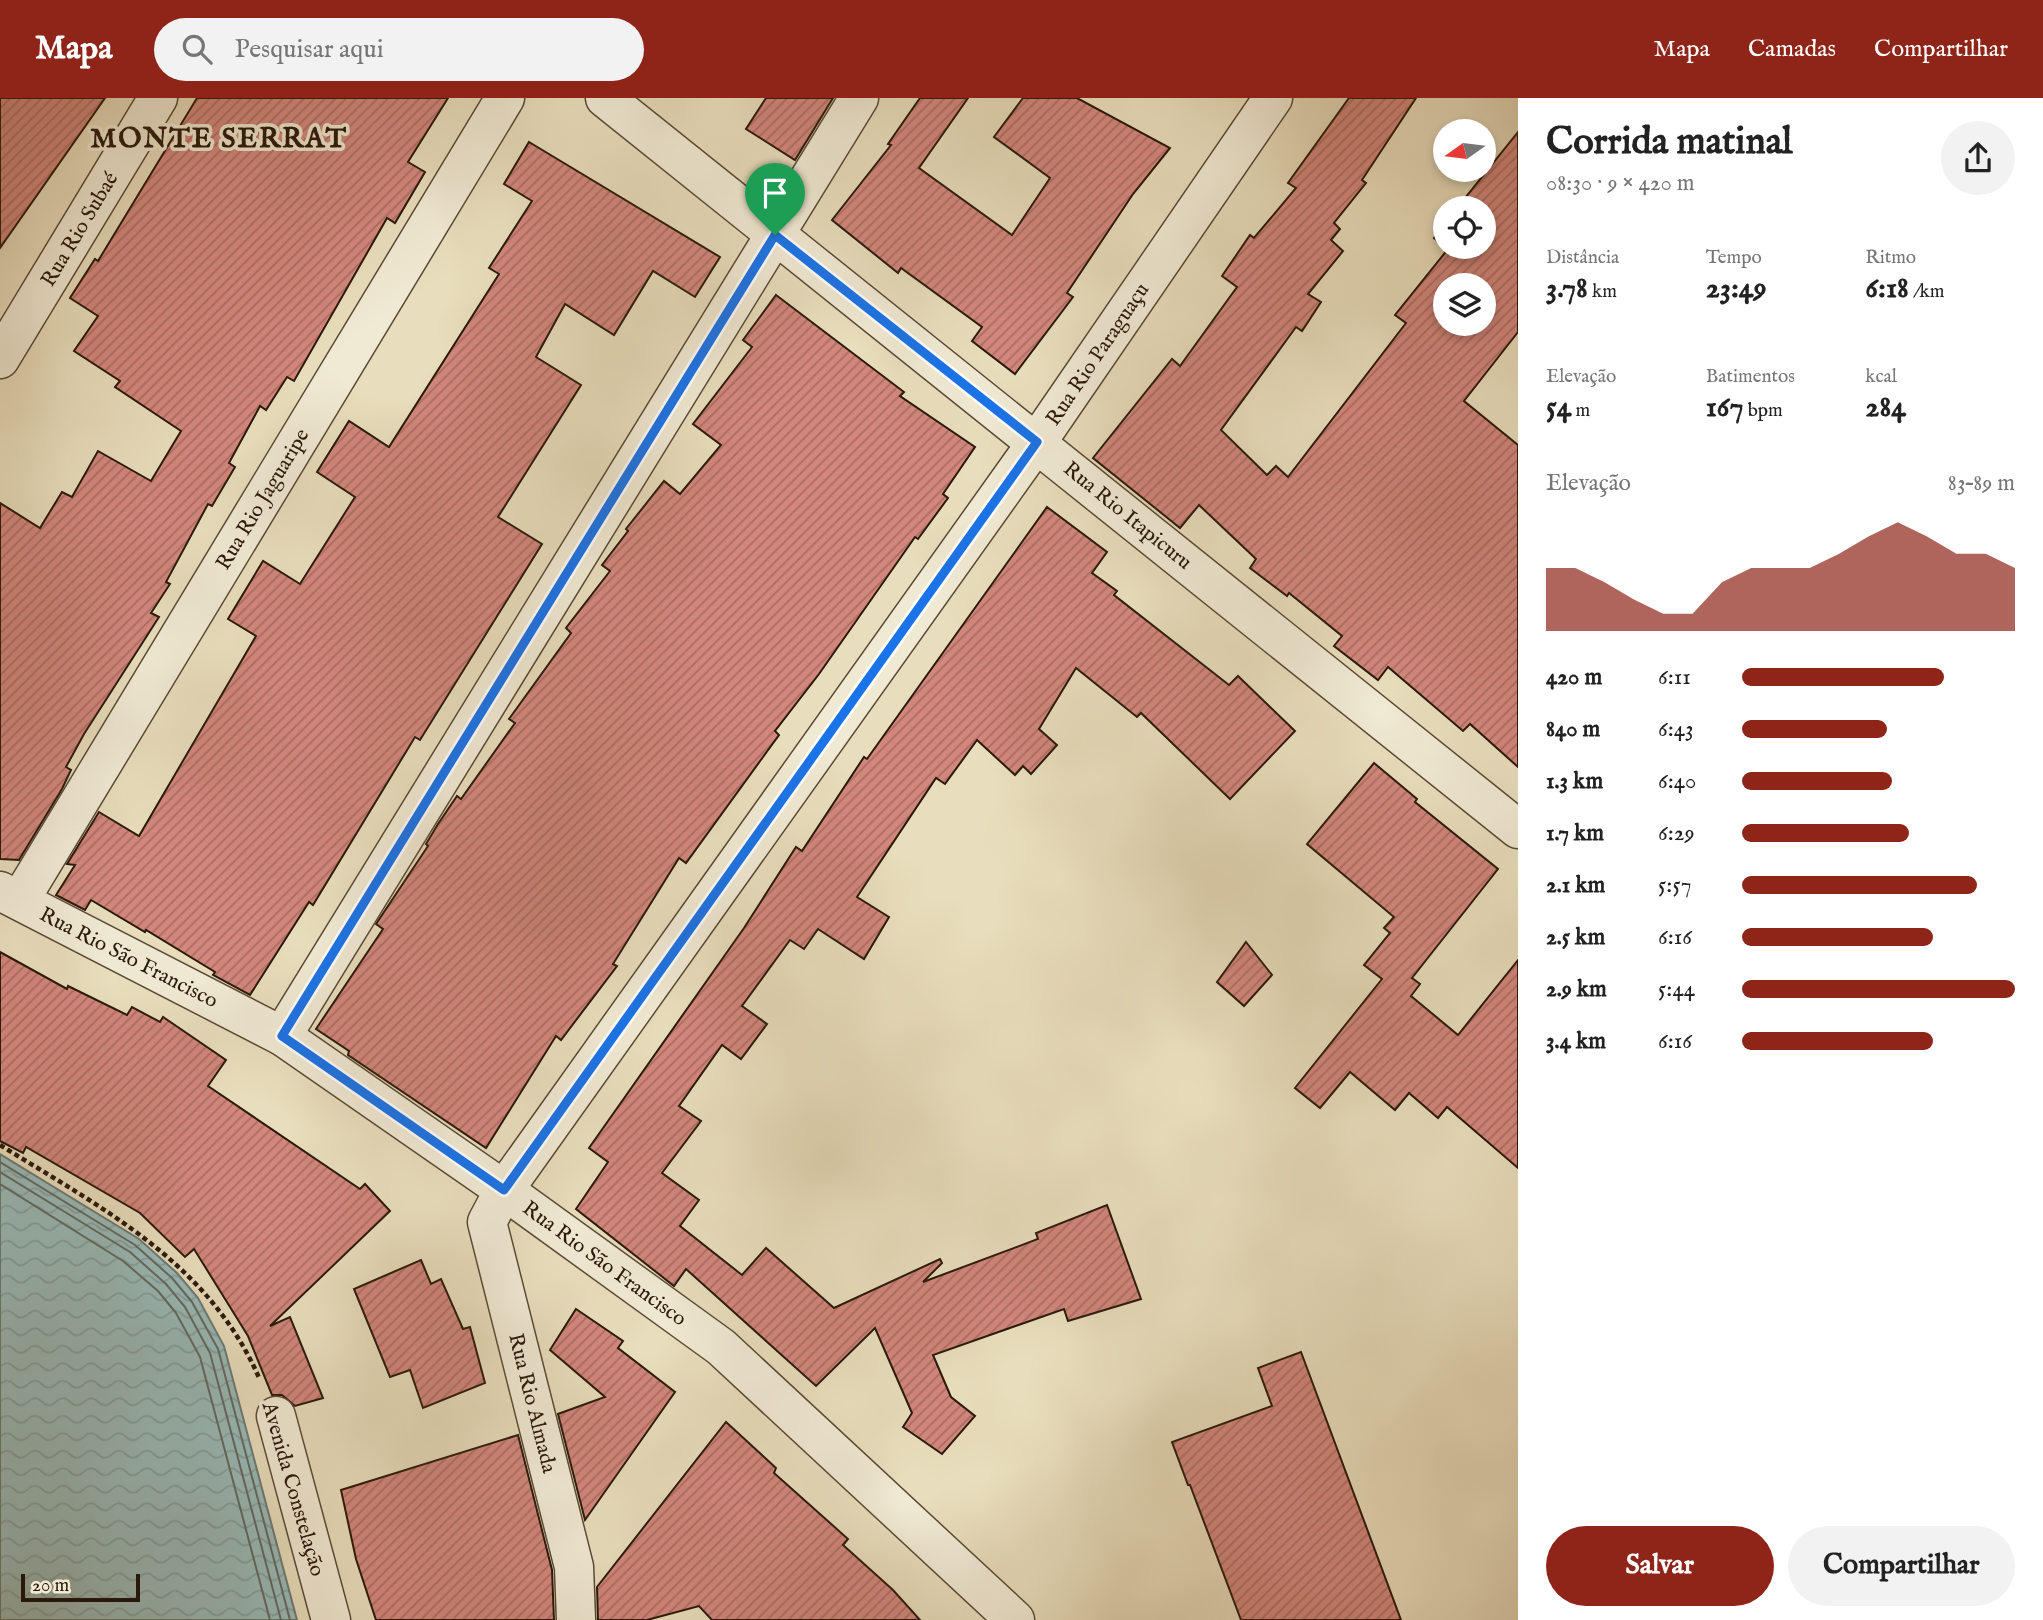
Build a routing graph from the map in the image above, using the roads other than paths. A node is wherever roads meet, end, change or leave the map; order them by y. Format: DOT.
graph roads {
  1 [pos="158,98"];
  2 [pos="505,98"];
  3 [pos="605,98"];
  4 [pos="859,98"];
  5 [pos="1273,98"];
  6 [pos="775,235"];
  7 [pos="0,359"];
  8 [pos="1037,442"];
  9 [pos="1518,829"];
  10 [pos="10,896"];
  11 [pos="282,1036"];
  12 [pos="504,1190"];
  13 [pos="276,1416"];
  14 [pos="331,1620"];
  15 [pos="576,1620"];
  16 [pos="1015,1620"];
  1 -- 7 [label="street, Rua Rio Subaé"];
  2 -- 10 [label="street, Rua Rio Jaguaripe"];
  3 -- 6 [label="street, Rua Rio Itapicuru"];
  4 -- 6 [label="street"];
  5 -- 8 [label="street, Rua Rio Paraguaçu"];
  6 -- 8 [label="street, Rua Rio Itapicuru"];
  6 -- 11 [label="street"];
  8 -- 9 [label="street, Rua Rio Itapicuru"];
  8 -- 12 [label="street, Rua Rio Paraguaçu"];
  10 -- 11 [label="street, Rua Rio São Francisco"];
  11 -- 12 [label="street, Rua Rio São Francisco"];
  12 -- 15 [label="street, Rua Rio Almada"];
  12 -- 16 [label="street, Rua Rio São Francisco"];
  13 -- 14 [label="street, Avenida Constelação"];
}
